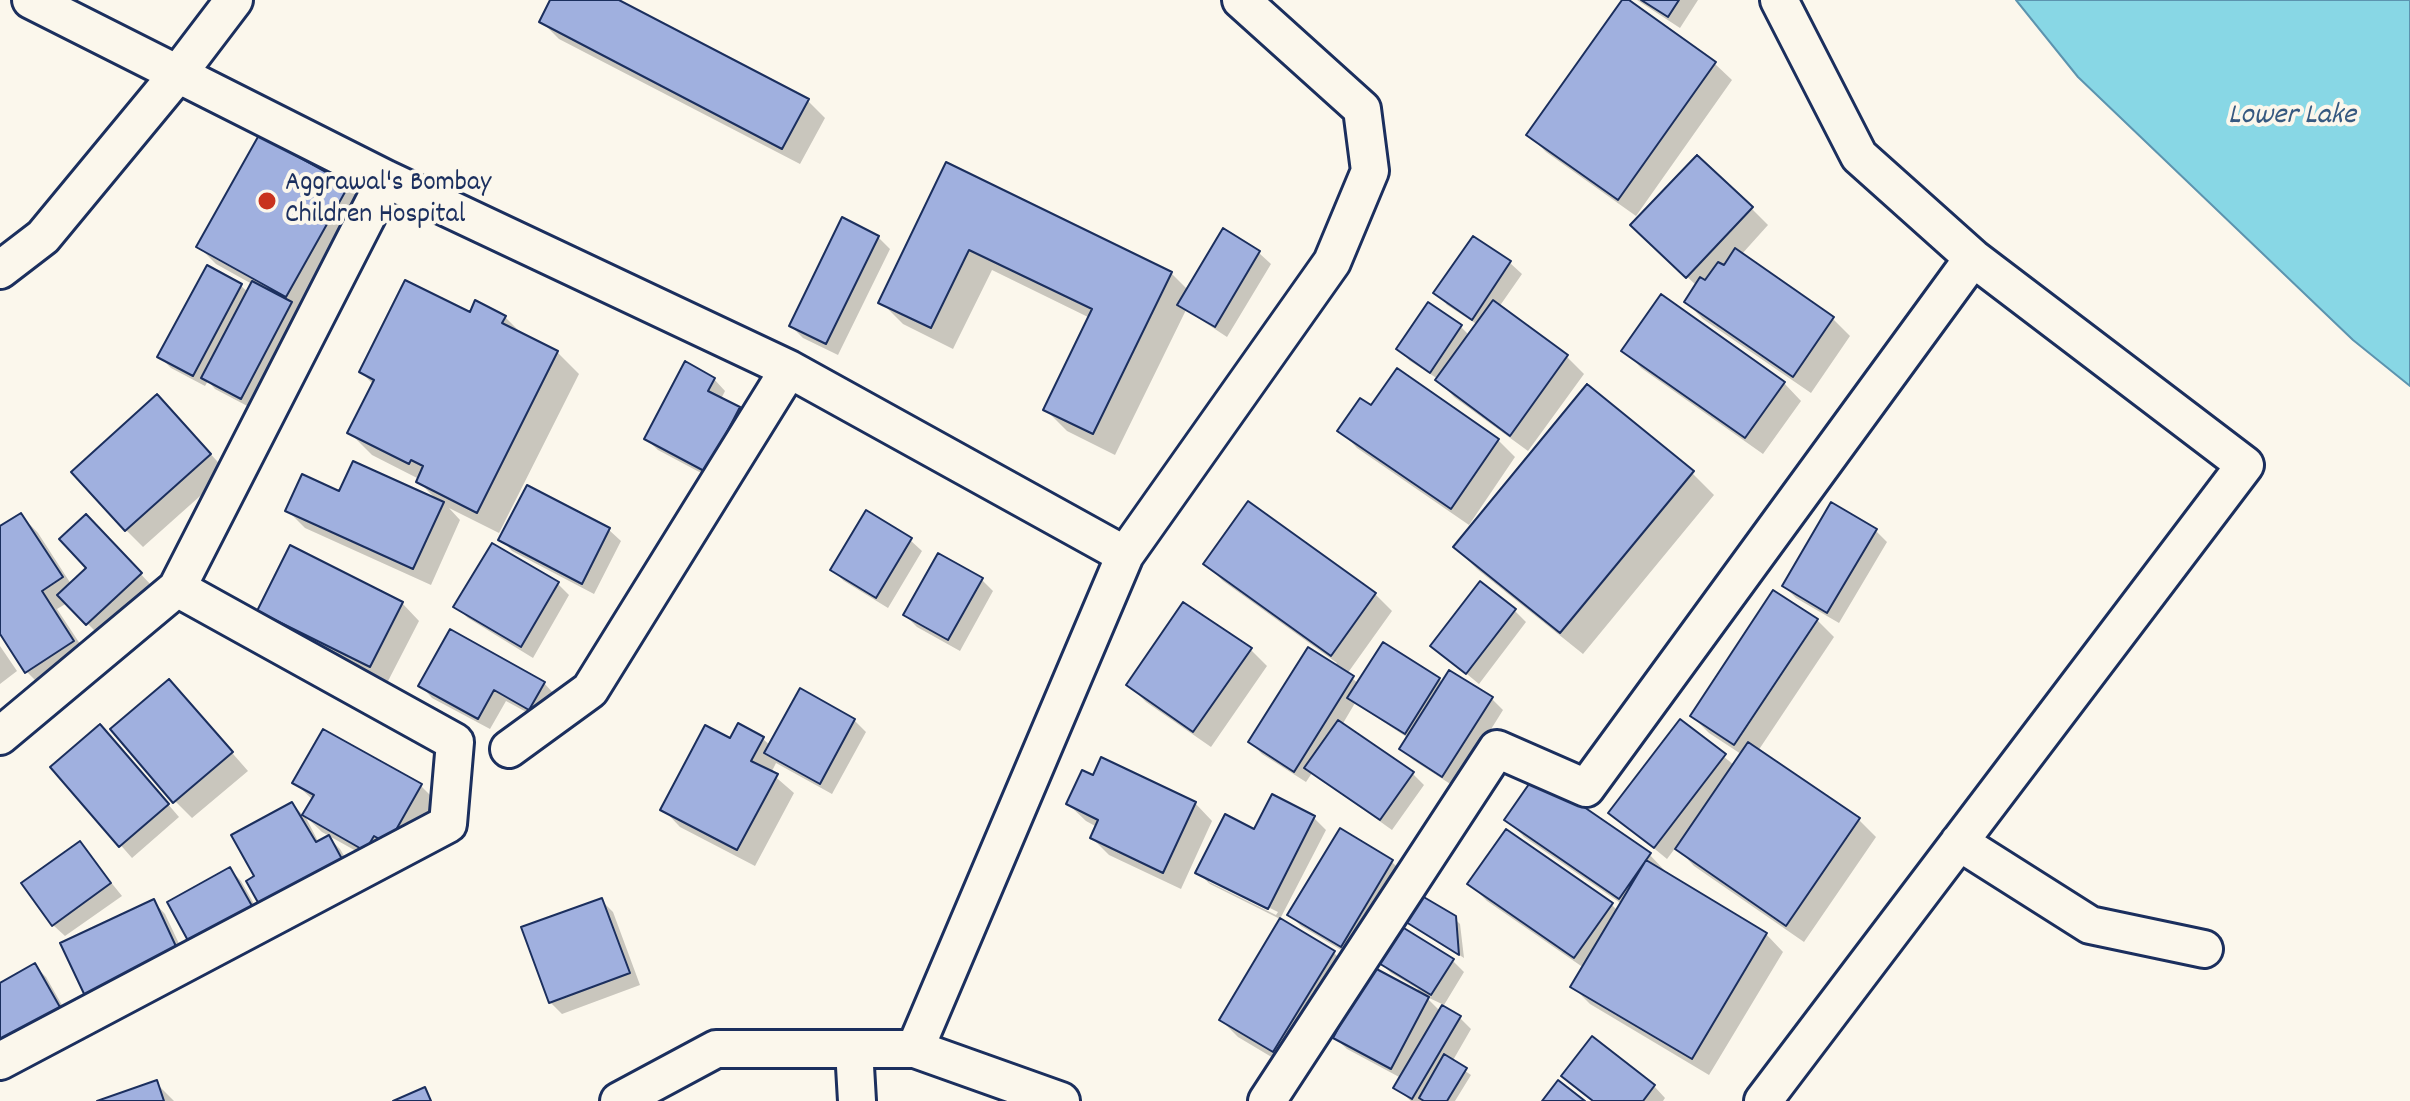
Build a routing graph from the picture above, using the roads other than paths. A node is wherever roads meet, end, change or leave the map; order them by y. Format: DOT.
graph roads {
  1 [pos="31,0"];
  2 [pos="234,0"];
  3 [pos="1241,0"];
  4 [pos="1779,0"];
  5 [pos="177,75"];
  6 [pos="386,179"];
  7 [pos="1973,258"];
  8 [pos="0,270"];
  9 [pos="789,369"];
  10 [pos="1125,555"];
  11 [pos="177,588"];
  12 [pos="0,736"];
  13 [pos="509,749"];
  14 [pos="1959,842"];
  15 [pos="2204,949"];
  16 [pos="854,1049"];
  17 [pos="915,1049"];
  18 [pos="0,1061"];
  19 [pos="619,1101"];
  20 [pos="857,1101"];
  21 [pos="1061,1101"];
  22 [pos="1267,1101"];
  23 [pos="1763,1101"];
  1 -- 5 [label="street"];
  2 -- 5 [label="street"];
  3 -- 10 [label="street"];
  4 -- 7 [label="street"];
  5 -- 6 [label="street"];
  5 -- 8 [label="street"];
  6 -- 9 [label="street"];
  6 -- 11 [label="street"];
  7 -- 14 [label="street"];
  7 -- 22 [label="street"];
  9 -- 10 [label="street"];
  9 -- 13 [label="street"];
  10 -- 17 [label="street"];
  11 -- 12 [label="street"];
  11 -- 18 [label="street"];
  14 -- 15 [label="street"];
  14 -- 23 [label="street"];
  16 -- 17 [label="street"];
  16 -- 19 [label="street"];
  16 -- 20 [label="street"];
  17 -- 21 [label="street"];
}
